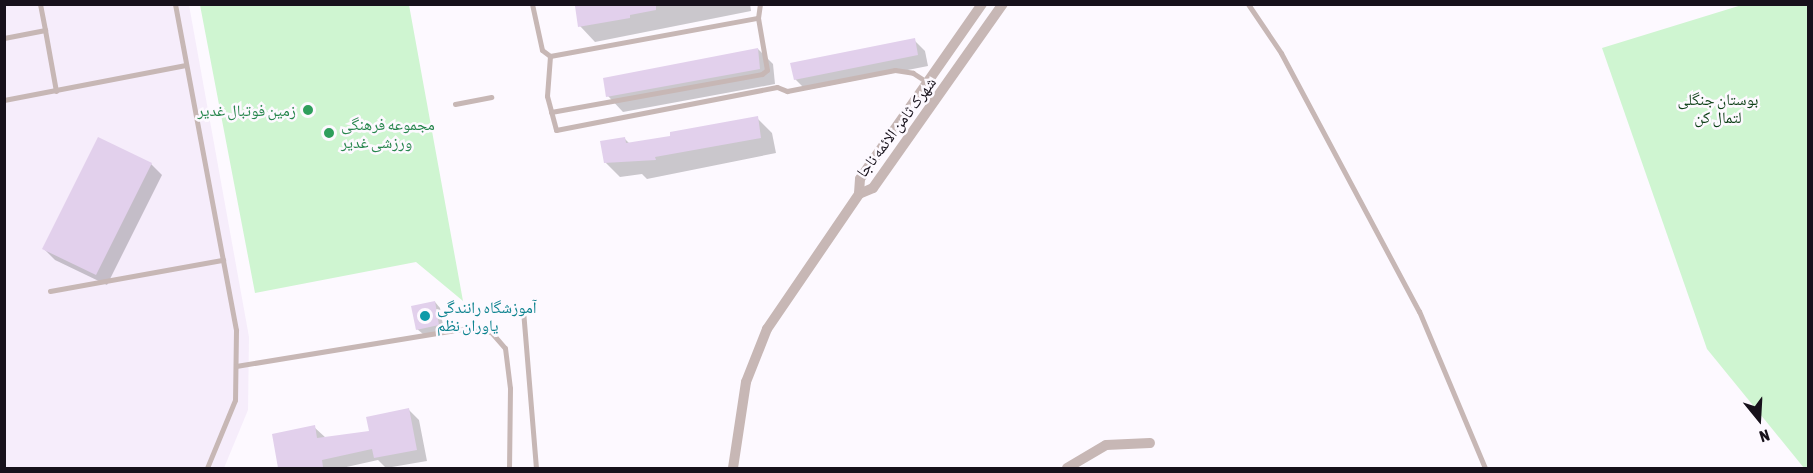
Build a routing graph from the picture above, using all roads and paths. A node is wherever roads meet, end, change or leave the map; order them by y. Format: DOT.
graph roads {
  1 [pos="40,4"];
  2 [pos="175,4"];
  3 [pos="532,4"];
  4 [pos="760,4"];
  5 [pos="982,4"];
  6 [pos="1003,4"];
  7 [pos="1248,4"];
  8 [pos="758,18"];
  9 [pos="45,30"];
  10 [pos="4,38"];
  11 [pos="550,56"];
  12 [pos="186,65"];
  13 [pos="927,82"];
  14 [pos="56,91"];
  15 [pos="942,91"];
  16 [pos="491,97"];
  17 [pos="4,100"];
  18 [pos="455,104"];
  19 [pos="551,112"];
  20 [pos="859,194"];
  21 [pos="223,260"];
  22 [pos="50,291"];
  23 [pos="523,310"];
  24 [pos="236,366"];
  25 [pos="1150,443"];
  26 [pos="207,468"];
  27 [pos="509,468"];
  28 [pos="536,468"];
  29 [pos="733,468"];
  30 [pos="1067,468"];
  31 [pos="1485,468"];
  1 -- 9 [label="lane"];
  2 -- 12 [label="lane"];
  3 -- 11 [label="lane"];
  4 -- 8 [label="lane"];
  5 -- 13 [label="street, شهرک ثامن الائمه ناجا"];
  6 -- 15 [label="street, شهرک ثامن الائمه ناجا"];
  7 -- 31 [label="lane"];
  8 -- 11 [label="lane"];
  8 -- 19 [label="lane"];
  9 -- 10 [label="lane"];
  9 -- 14 [label="lane"];
  11 -- 19 [label="lane"];
  12 -- 14 [label="lane"];
  12 -- 21 [label="lane"];
  13 -- 15 [label="street"];
  13 -- 19 [label="lane"];
  13 -- 20 [label="street, شهرک ثامن الائمه ناجا"];
  14 -- 17 [label="lane"];
  15 -- 20 [label="street, شهرک ثامن الائمه ناجا"];
  16 -- 18 [label="lane"];
  20 -- 29 [label="street"];
  21 -- 22 [label="lane"];
  21 -- 24 [label="lane"];
  23 -- 28 [label="lane"];
  24 -- 26 [label="lane"];
  24 -- 27 [label="lane"];
  25 -- 30 [label="street"];
}
